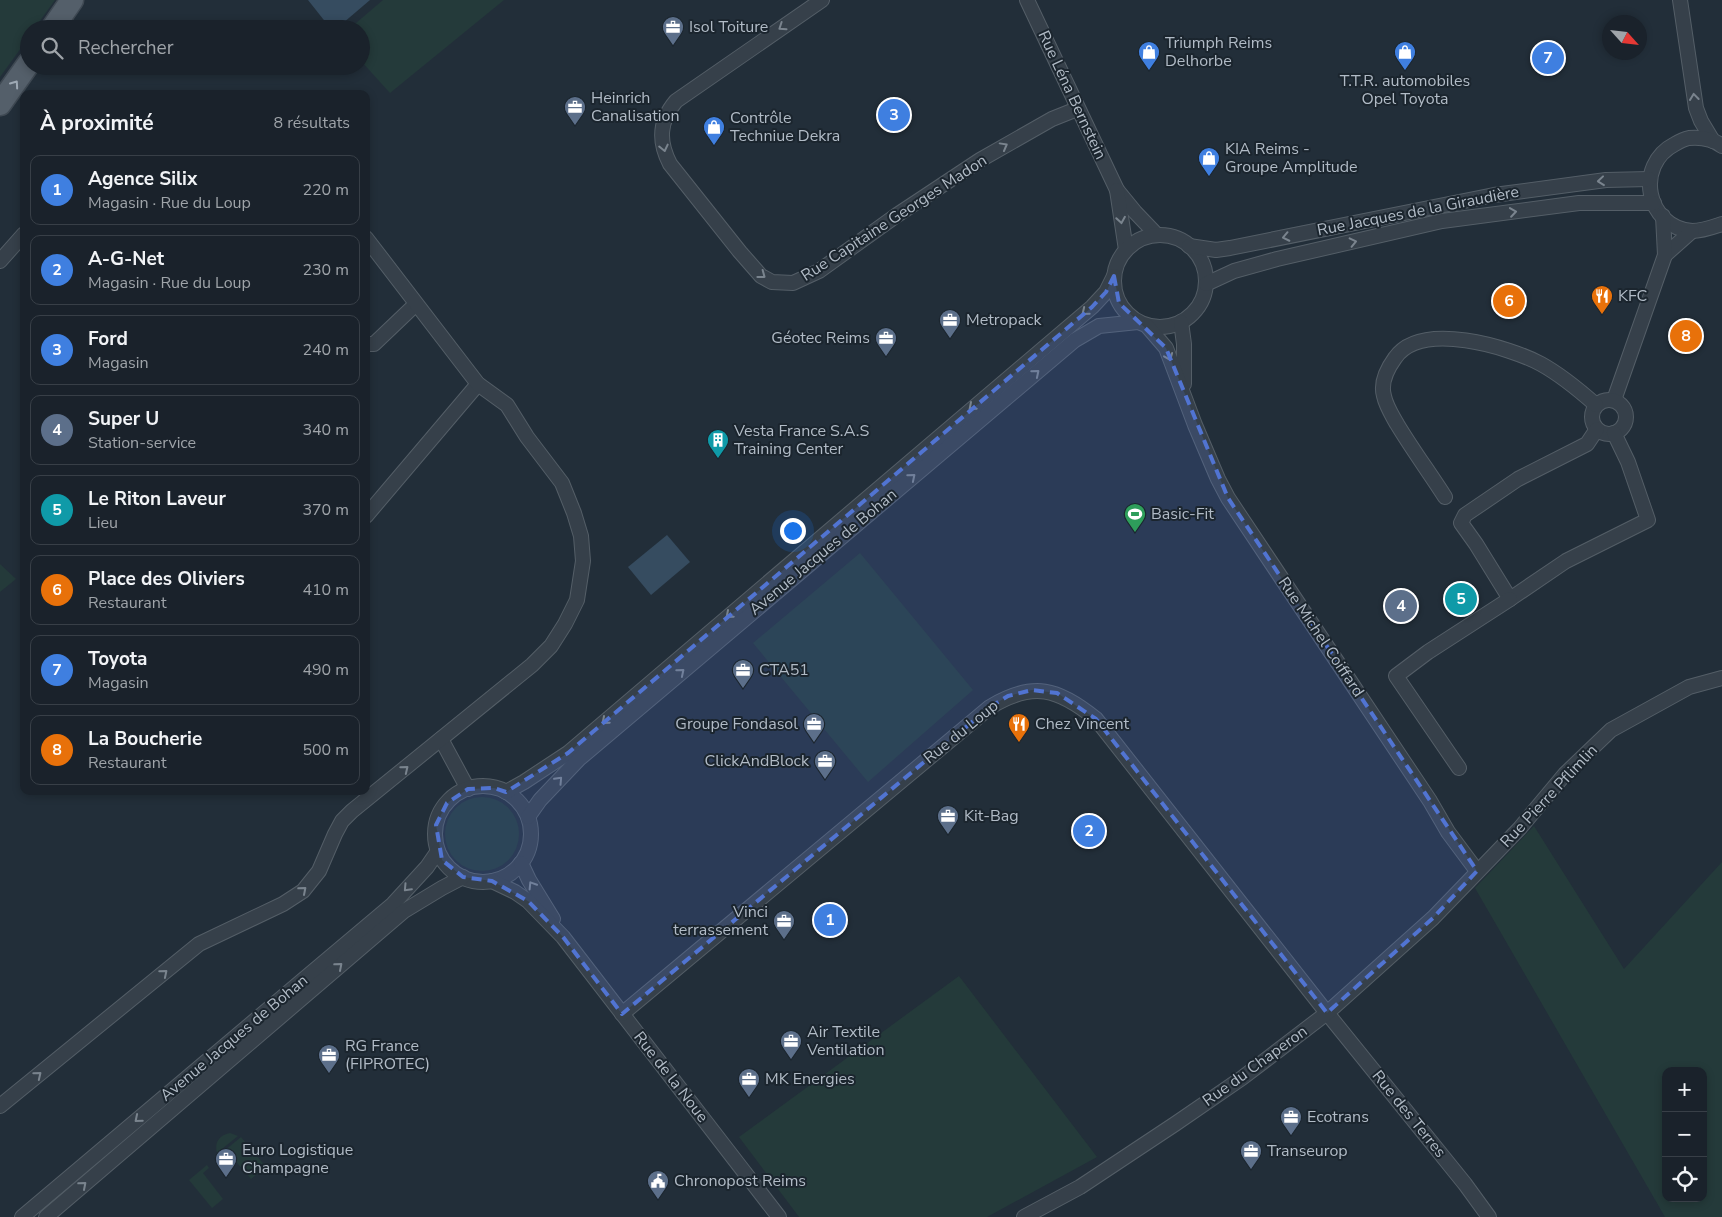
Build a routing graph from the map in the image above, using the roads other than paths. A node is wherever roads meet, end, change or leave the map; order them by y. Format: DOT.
graph roads {
  1 [pos="72,0"];
  2 [pos="822,0"];
  3 [pos="1027,0"];
  4 [pos="1680,0"];
  5 [pos="58,20"];
  6 [pos="21,75"];
  7 [pos="0,104"];
  8 [pos="1078,108"];
  9 [pos="1718,143"];
  10 [pos="1649,180"];
  11 [pos="1117,190"];
  12 [pos="1654,203"];
  13 [pos="1663,216"];
  14 [pos="1722,224"];
  15 [pos="1692,231"];
  16 [pos="1157,235"];
  17 [pos="20,238"];
  18 [pos="370,243"];
  19 [pos="1189,246"];
  20 [pos="1126,250"];
  21 [pos="1665,255"];
  22 [pos="0,261"];
  23 [pos="1114,276"];
  24 [pos="1206,284"];
  25 [pos="416,304"];
  26 [pos="1182,322"];
  27 [pos="1143,324"];
  28 [pos="370,344"];
  29 [pos="478,384"];
  30 [pos="1184,392"];
  31 [pos="1614,400"];
  32 [pos="1596,405"];
  33 [pos="1597,429"];
  34 [pos="1614,433"];
  35 [pos="1446,497"];
  36 [pos="370,511"];
  37 [pos="1510,599"];
  38 [pos="1722,678"];
  39 [pos="441,739"];
  40 [pos="1458,768"];
  41 [pos="468,788"];
  42 [pos="506,792"];
  43 [pos="528,817"];
  44 [pos="438,851"];
  45 [pos="521,863"];
  46 [pos="1477,871"];
  47 [pos="463,877"];
  48 [pos="492,881"];
  49 [pos="1464,886"];
  50 [pos="563,937"];
  51 [pos="1327,1013"];
  52 [pos="622,1014"];
  53 [pos="0,1106"];
  54 [pos="22,1217"];
  55 [pos="46,1217"];
  56 [pos="779,1217"];
  57 [pos="1024,1217"];
  58 [pos="1489,1217"];
  1 -- 5 [label="main road"];
  2 -- 8 [label="street, Rue Capitaine Georges Madon, one-way"];
  3 -- 8 [label="street, Rue Léna Bernstein"];
  9 -- 4 [label="street, one-way"];
  7 -- 6 [label="main road, one-way"];
  8 -- 11 [label="street, Rue Léna Bernstein"];
  9 -- 10 [label="street"];
  10 -- 12 [label="street"];
  10 -- 19 [label="street, Rue Jacques de la Giraudière, one-way"];
  11 -- 16 [label="street"];
  11 -- 20 [label="street, one-way"];
  12 -- 13 [label="street"];
  24 -- 12 [label="street, Rue Jacques de la Giraudière, one-way"];
  13 -- 15 [label="street"];
  13 -- 21 [label="street"];
  14 -- 15 [label="street"];
  15 -- 21 [label="street"];
  16 -- 19 [label="street"];
  16 -- 20 [label="street"];
  17 -- 22 [label="street"];
  18 -- 25 [label="street"];
  19 -- 24 [label="street"];
  20 -- 23 [label="street"];
  21 -- 31 [label="street"];
  23 -- 27 [label="street"];
  23 -- 42 [label="street, Avenue Jacques de Bohan, one-way"];
  24 -- 26 [label="street"];
  25 -- 28 [label="street"];
  25 -- 29 [label="street"];
  26 -- 27 [label="street"];
  26 -- 30 [label="street, Rue Michel Coiffard"];
  27 -- 30 [label="street, Rue Michel Coiffard, one-way"];
  43 -- 27 [label="street, Avenue Jacques de Bohan, one-way"];
  29 -- 36 [label="street"];
  29 -- 39 [label="street"];
  30 -- 46 [label="street, Rue Michel Coiffard"];
  31 -- 32 [label="street"];
  31 -- 34 [label="street"];
  32 -- 33 [label="street"];
  32 -- 35 [label="street"];
  33 -- 34 [label="street"];
  33 -- 37 [label="street"];
  34 -- 37 [label="street"];
  37 -- 40 [label="street"];
  38 -- 46 [label="street, Rue Pierre Pflimlin"];
  39 -- 41 [label="street"];
  53 -- 39 [label="street, one-way"];
  41 -- 42 [label="street"];
  41 -- 44 [label="street"];
  42 -- 43 [label="street"];
  43 -- 45 [label="street"];
  44 -- 47 [label="street"];
  44 -- 54 [label="street, Avenue Jacques de Bohan, one-way"];
  45 -- 48 [label="street"];
  50 -- 45 [label="street, one-way"];
  46 -- 49 [label="street, Rue Pierre Pflimlin"];
  47 -- 48 [label="street"];
  55 -- 47 [label="street, Avenue Jacques de Bohan, one-way"];
  48 -- 50 [label="street"];
  49 -- 51 [label="street, Rue du Chaperon"];
  50 -- 52 [label="street, Rue de la Noue"];
  51 -- 52 [label="street, Rue du Loup"];
  51 -- 57 [label="street, Rue du Chaperon"];
  51 -- 58 [label="street, Rue des Terres"];
  52 -- 56 [label="street, Rue de la Noue"];
}
